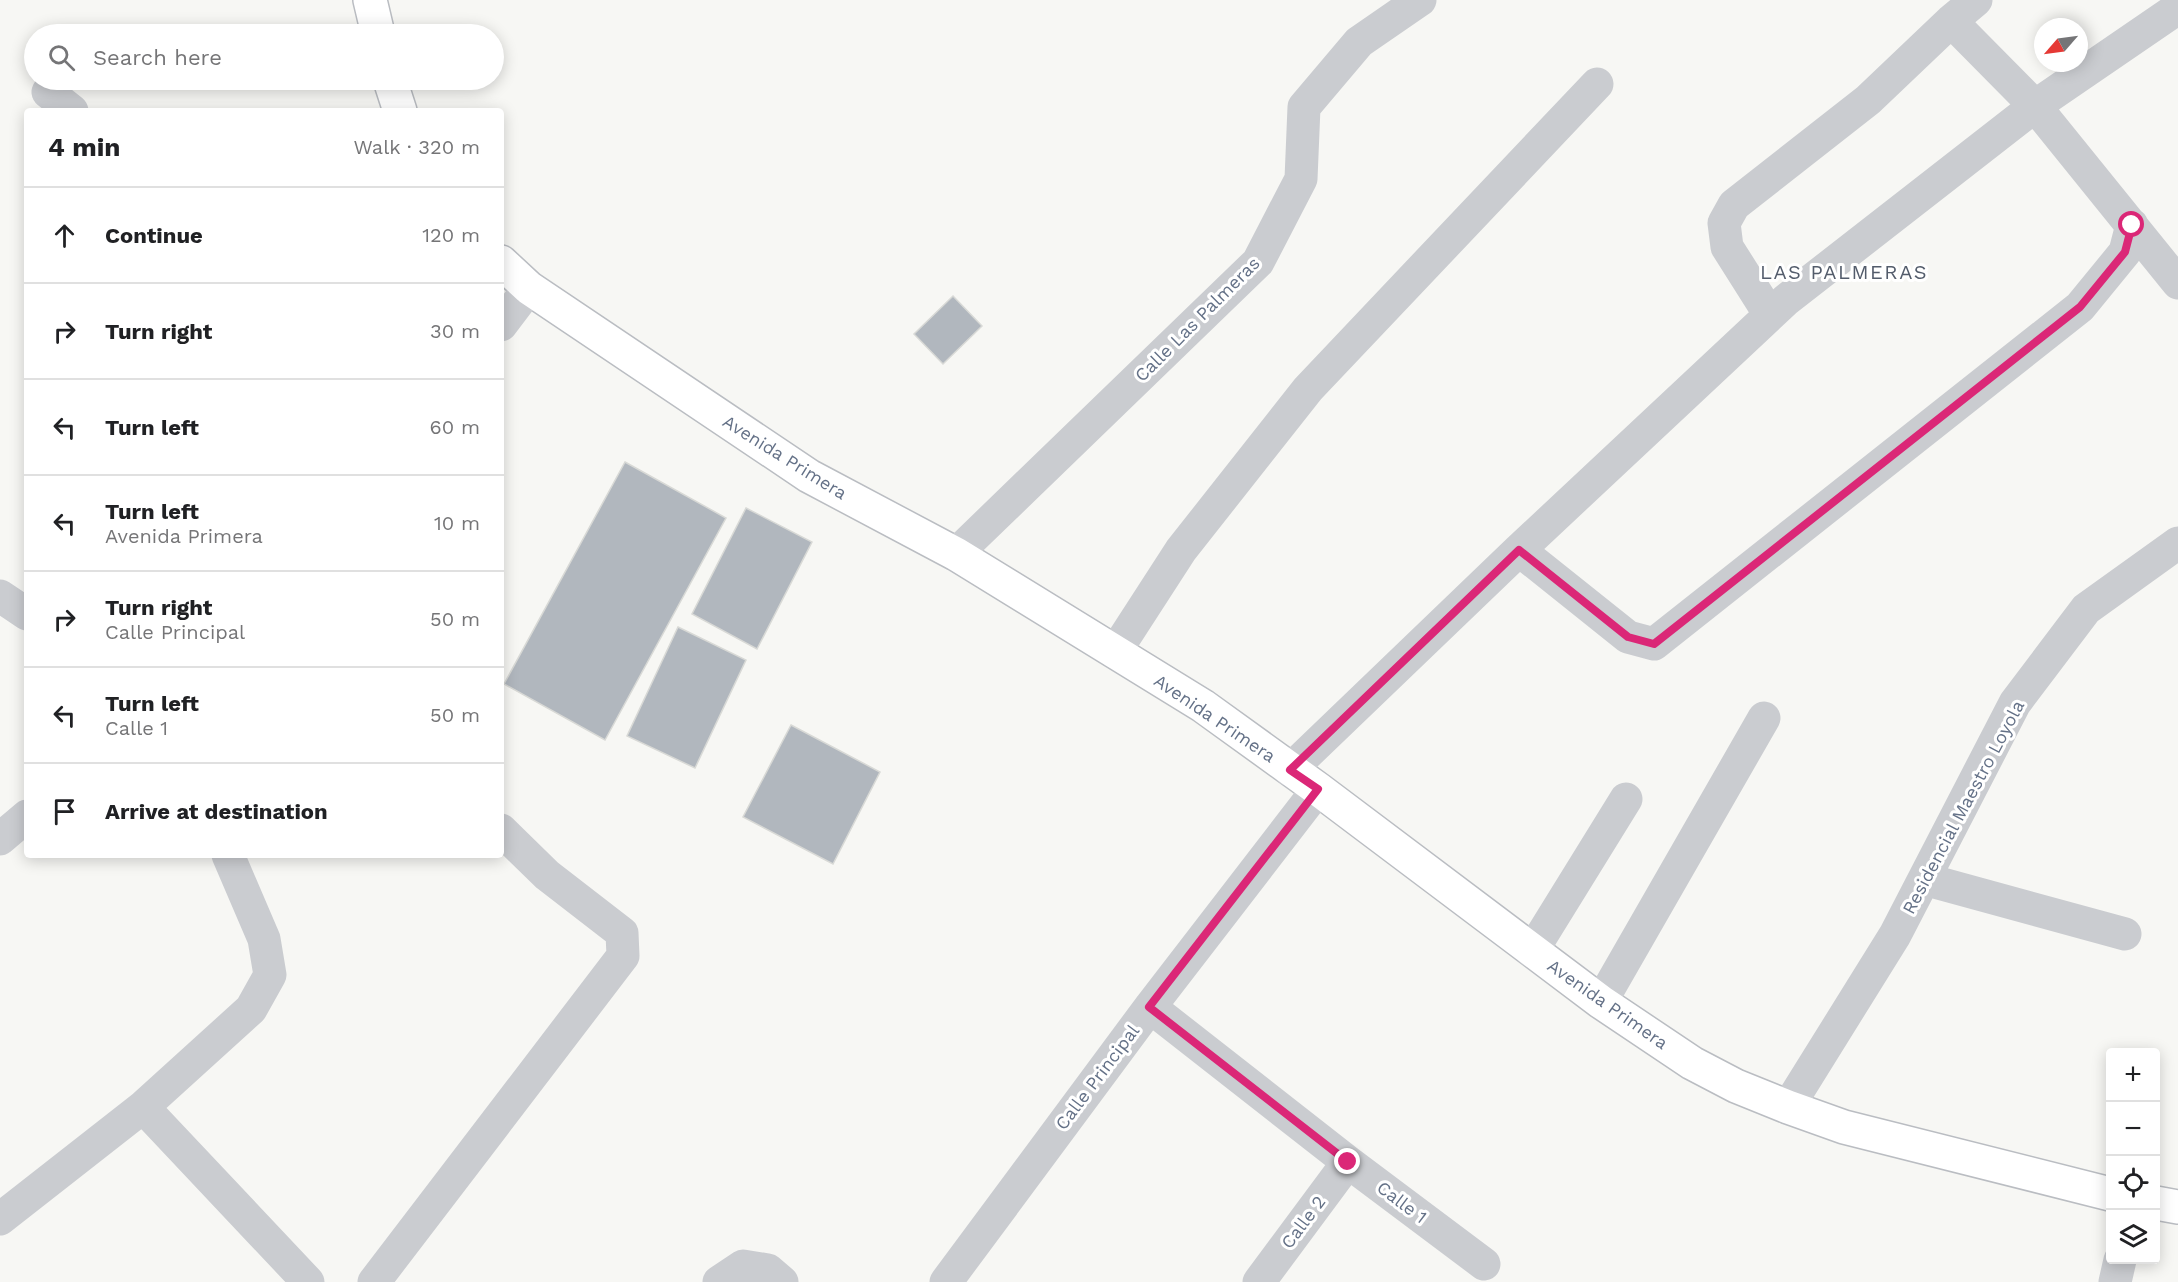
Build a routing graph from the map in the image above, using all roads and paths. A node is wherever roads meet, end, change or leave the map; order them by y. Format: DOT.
graph roads {
  1 [pos="370,0"];
  2 [pos="1420,0"];
  3 [pos="1976,0"];
  4 [pos="2173,19"];
  5 [pos="1951,21"];
  6 [pos="376,24"];
  7 [pos="1597,84"];
  8 [pos="393,90"];
  9 [pos="2035,106"];
  10 [pos="399,108"];
  11 [pos="2132,225"];
  12 [pos="504,265"];
  13 [pos="2178,283"];
  14 [pos="529,288"];
  15 [pos="1770,315"];
  16 [pos="504,321"];
  17 [pos="2178,543"];
  18 [pos="1519,550"];
  19 [pos="956,554"];
  20 [pos="0,596"];
  21 [pos="24,612"];
  22 [pos="1115,652"];
  23 [pos="1764,718"];
  24 [pos="1290,770"];
  25 [pos="1318,789"];
  26 [pos="1626,799"];
  27 [pos="24,819"];
  28 [pos="504,833"];
  29 [pos="0,839"];
  30 [pos="229,858"];
  31 [pos="1924,879"];
  32 [pos="2125,934"];
  33 [pos="1532,951"];
  34 [pos="1601,1002"];
  35 [pos="1149,1007"];
  36 [pos="143,1107"];
  37 [pos="1788,1107"];
  38 [pos="1348,1162"];
  39 [pos="2106,1193"];
  40 [pos="2160,1204"];
  41 [pos="2178,1207"];
  42 [pos="0,1220"];
  43 [pos="1484,1264"];
  44 [pos="2119,1264"];
  45 [pos="731,1274"];
  46 [pos="308,1282"];
  47 [pos="374,1282"];
  48 [pos="782,1282"];
  49 [pos="946,1282"];
  50 [pos="1259,1282"];
  51 [pos="2115,1282"];
  1 -- 6 [label="main road"];
  2 -- 19 [label="street, Calle Las Palmeras"];
  3 -- 5 [label="street"];
  4 -- 9 [label="street"];
  5 -- 9 [label="street"];
  5 -- 15 [label="street"];
  7 -- 22 [label="street"];
  8 -- 10 [label="main road"];
  9 -- 11 [label="street"];
  9 -- 15 [label="street"];
  11 -- 13 [label="street"];
  11 -- 18 [label="street"];
  12 -- 14 [label="main road, Avenida Primera"];
  14 -- 16 [label="street"];
  14 -- 19 [label="main road, Avenida Primera"];
  15 -- 18 [label="street"];
  17 -- 31 [label="street, Residencial Maestro Loyola"];
  18 -- 24 [label="street"];
  19 -- 22 [label="main road, Avenida Primera"];
  20 -- 21 [label="street"];
  22 -- 24 [label="main road, Avenida Primera"];
  23 -- 34 [label="street"];
  24 -- 25 [label="main road, Avenida Primera"];
  25 -- 33 [label="main road, Avenida Primera"];
  25 -- 35 [label="street, Calle Principal"];
  26 -- 33 [label="street"];
  27 -- 29 [label="street"];
  28 -- 47 [label="street"];
  30 -- 36 [label="street"];
  31 -- 32 [label="street"];
  31 -- 37 [label="street, Residencial Maestro Loyola"];
  33 -- 34 [label="main road, Avenida Primera"];
  34 -- 37 [label="main road, Avenida Primera"];
  35 -- 38 [label="street, Calle 1"];
  35 -- 49 [label="street, Calle Principal"];
  36 -- 42 [label="street"];
  36 -- 46 [label="street"];
  37 -- 39 [label="main road, Avenida Primera"];
  38 -- 43 [label="street, Calle 1"];
  38 -- 50 [label="street, Calle 2"];
  40 -- 41 [label="main road"];
  44 -- 51 [label="street"];
  45 -- 48 [label="street"];
}
